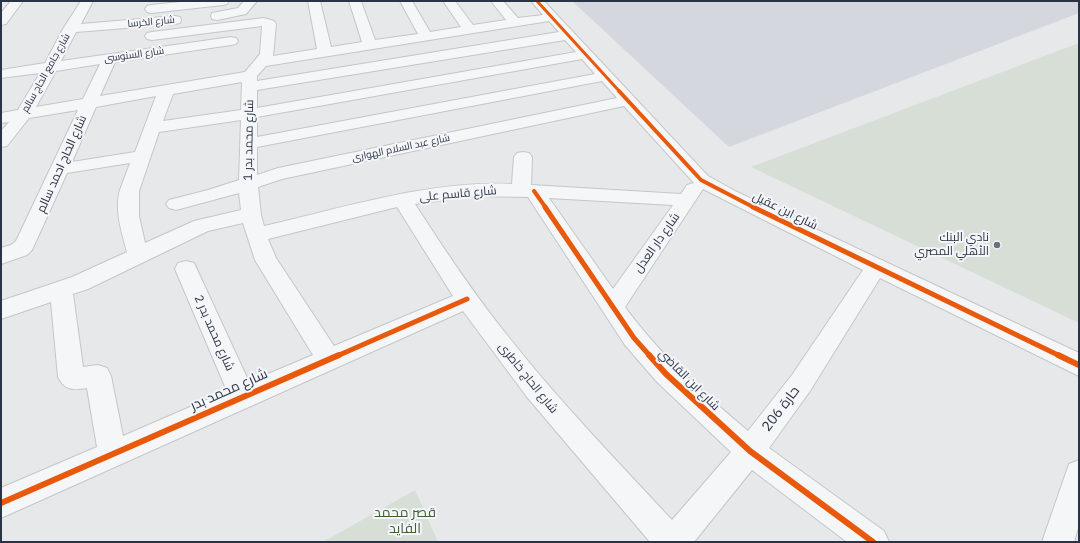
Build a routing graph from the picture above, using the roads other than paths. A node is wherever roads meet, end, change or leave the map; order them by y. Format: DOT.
graph roads {
  1 [pos="17,1"];
  2 [pos="88,1"];
  3 [pos="223,1"];
  4 [pos="251,1"];
  5 [pos="314,1"];
  6 [pos="355,1"];
  7 [pos="406,1"];
  8 [pos="449,1"];
  9 [pos="497,1"];
  10 [pos="537,1"];
  11 [pos="139,10"];
  12 [pos="124,12"];
  13 [pos="200,17"];
  14 [pos="552,17"];
  15 [pos="185,19"];
  16 [pos="1,21"];
  17 [pos="74,23"];
  18 [pos="515,23"];
  19 [pos="470,30"];
  20 [pos="568,35"];
  21 [pos="152,36"];
  22 [pos="426,37"];
  23 [pos="255,38"];
  24 [pos="370,45"];
  25 [pos="325,52"];
  26 [pos="586,54"];
  27 [pos="110,58"];
  28 [pos="262,62"];
  29 [pos="48,67"];
  30 [pos="1,74"];
  31 [pos="607,76"];
  32 [pos="250,82"];
  33 [pos="167,89"];
  34 [pos="628,100"];
  35 [pos="90,102"];
  36 [pos="24,114"];
  37 [pos="249,114"];
  38 [pos="1,118"];
  39 [pos="152,128"];
  40 [pos="1,142"];
  41 [pos="248,144"];
  42 [pos="142,156"];
  43 [pos="523,157"];
  44 [pos="59,169"];
  45 [pos="701,180"];
  46 [pos="248,183"];
  47 [pos="528,191"];
  48 [pos="402,200"];
  49 [pos="687,200"];
  50 [pos="176,204"];
  51 [pos="253,225"];
  52 [pos="138,255"];
  53 [pos="1,256"];
  54 [pos="876,267"];
  55 [pos="186,269"];
  56 [pos="61,290"];
  57 [pos="467,299"];
  58 [pos="613,307"];
  59 [pos="1,310"];
  60 [pos="329,359"];
  61 [pos="1079,365"];
  62 [pos="243,397"];
  63 [pos="750,451"];
  64 [pos="113,454"];
  65 [pos="1079,474"];
  66 [pos="1,503"];
  67 [pos="671,542"];
  68 [pos="674,542"];
  69 [pos="873,542"];
  70 [pos="1058,542"];
  1 -- 16 [label="street"];
  2 -- 17 [label="street, شارع جامع الحاج سالم"];
  3 -- 11 [label="street"];
  4 -- 13 [label="street"];
  5 -- 25 [label="street"];
  6 -- 24 [label="street"];
  7 -- 22 [label="street"];
  8 -- 19 [label="street"];
  9 -- 18 [label="street"];
  10 -- 14 [label="street, شارع ابن عقيل"];
  12 -- 17 [label="street"];
  14 -- 18 [label="street"];
  14 -- 20 [label="street, شارع ابن عقيل"];
  15 -- 17 [label="street, شارع الخرسا"];
  17 -- 29 [label="street, شارع جامع الحاج سالم"];
  18 -- 19 [label="street"];
  19 -- 22 [label="street"];
  20 -- 26 [label="street, شارع ابن عقيل"];
  20 -- 32 [label="street"];
  21 -- 23 [label="street"];
  22 -- 24 [label="street"];
  23 -- 27 [label="street, شارع السنوسى"];
  23 -- 28 [label="street"];
  24 -- 25 [label="street"];
  25 -- 28 [label="street"];
  26 -- 31 [label="street, شارع ابن عقيل"];
  26 -- 37 [label="street"];
  27 -- 29 [label="street, شارع السنوسى"];
  27 -- 35 [label="street, شارع الحاج احمد سالم"];
  28 -- 32 [label="street"];
  29 -- 30 [label="street, شارع السنوسى"];
  29 -- 36 [label="street, شارع جامع الحاج سالم"];
  31 -- 34 [label="street, شارع ابن عقيل"];
  31 -- 41 [label="street"];
  32 -- 33 [label="street"];
  32 -- 37 [label="street, شارع محمد بدر 1"];
  33 -- 35 [label="street"];
  33 -- 39 [label="street"];
  34 -- 45 [label="street, شارع ابن عقيل"];
  34 -- 46 [label="street, شارع عبد السلام الهوارى"];
  35 -- 36 [label="street"];
  35 -- 44 [label="street, شارع الحاج احمد سالم"];
  36 -- 38 [label="street"];
  36 -- 40 [label="street, شارع جامع الحاج سالم"];
  37 -- 39 [label="street"];
  37 -- 41 [label="street, شارع محمد بدر 1"];
  39 -- 42 [label="street"];
  41 -- 46 [label="street, شارع محمد بدر 1"];
  42 -- 44 [label="street"];
  42 -- 52 [label="street"];
  43 -- 47 [label="street"];
  44 -- 53 [label="street, شارع الحاج احمد سالم"];
  45 -- 49 [label="street, شارع دار العدل"];
  45 -- 54 [label="street, شارع ابن عقيل"];
  46 -- 50 [label="street, شارع عبد السلام الهوارى"];
  46 -- 51 [label="street, شارع محمد بدر 1"];
  47 -- 48 [label="street, شارع قاسم على"];
  47 -- 49 [label="street, شارع قاسم على"];
  47 -- 58 [label="street, شارع ابن القاضي"];
  48 -- 51 [label="street, شارع قاسم على"];
  48 -- 57 [label="street, شارع الحاج خاطرى"];
  49 -- 58 [label="street, شارع دار العدل"];
  51 -- 52 [label="street, شارع قاسم على"];
  51 -- 60 [label="street, شارع محمد بدر 1"];
  52 -- 56 [label="street, شارع قاسم على"];
  54 -- 61 [label="street, شارع ابن عقيل"];
  54 -- 63 [label="street, حارة 206"];
  55 -- 62 [label="street, شارع محمد بدر 2"];
  56 -- 59 [label="street, شارع قاسم على"];
  56 -- 64 [label="street"];
  57 -- 60 [label="street, شارع محمد بدر"];
  57 -- 67 [label="street, شارع الحاج خاطرى"];
  58 -- 63 [label="street, شارع ابن القاضي"];
  60 -- 62 [label="street, شارع محمد بدر"];
  62 -- 64 [label="street, شارع محمد بدر"];
  63 -- 68 [label="street, حارة 206"];
  63 -- 69 [label="street, شارع ابن القاضي"];
  64 -- 66 [label="street, شارع محمد بدر"];
  65 -- 70 [label="street"];
}
